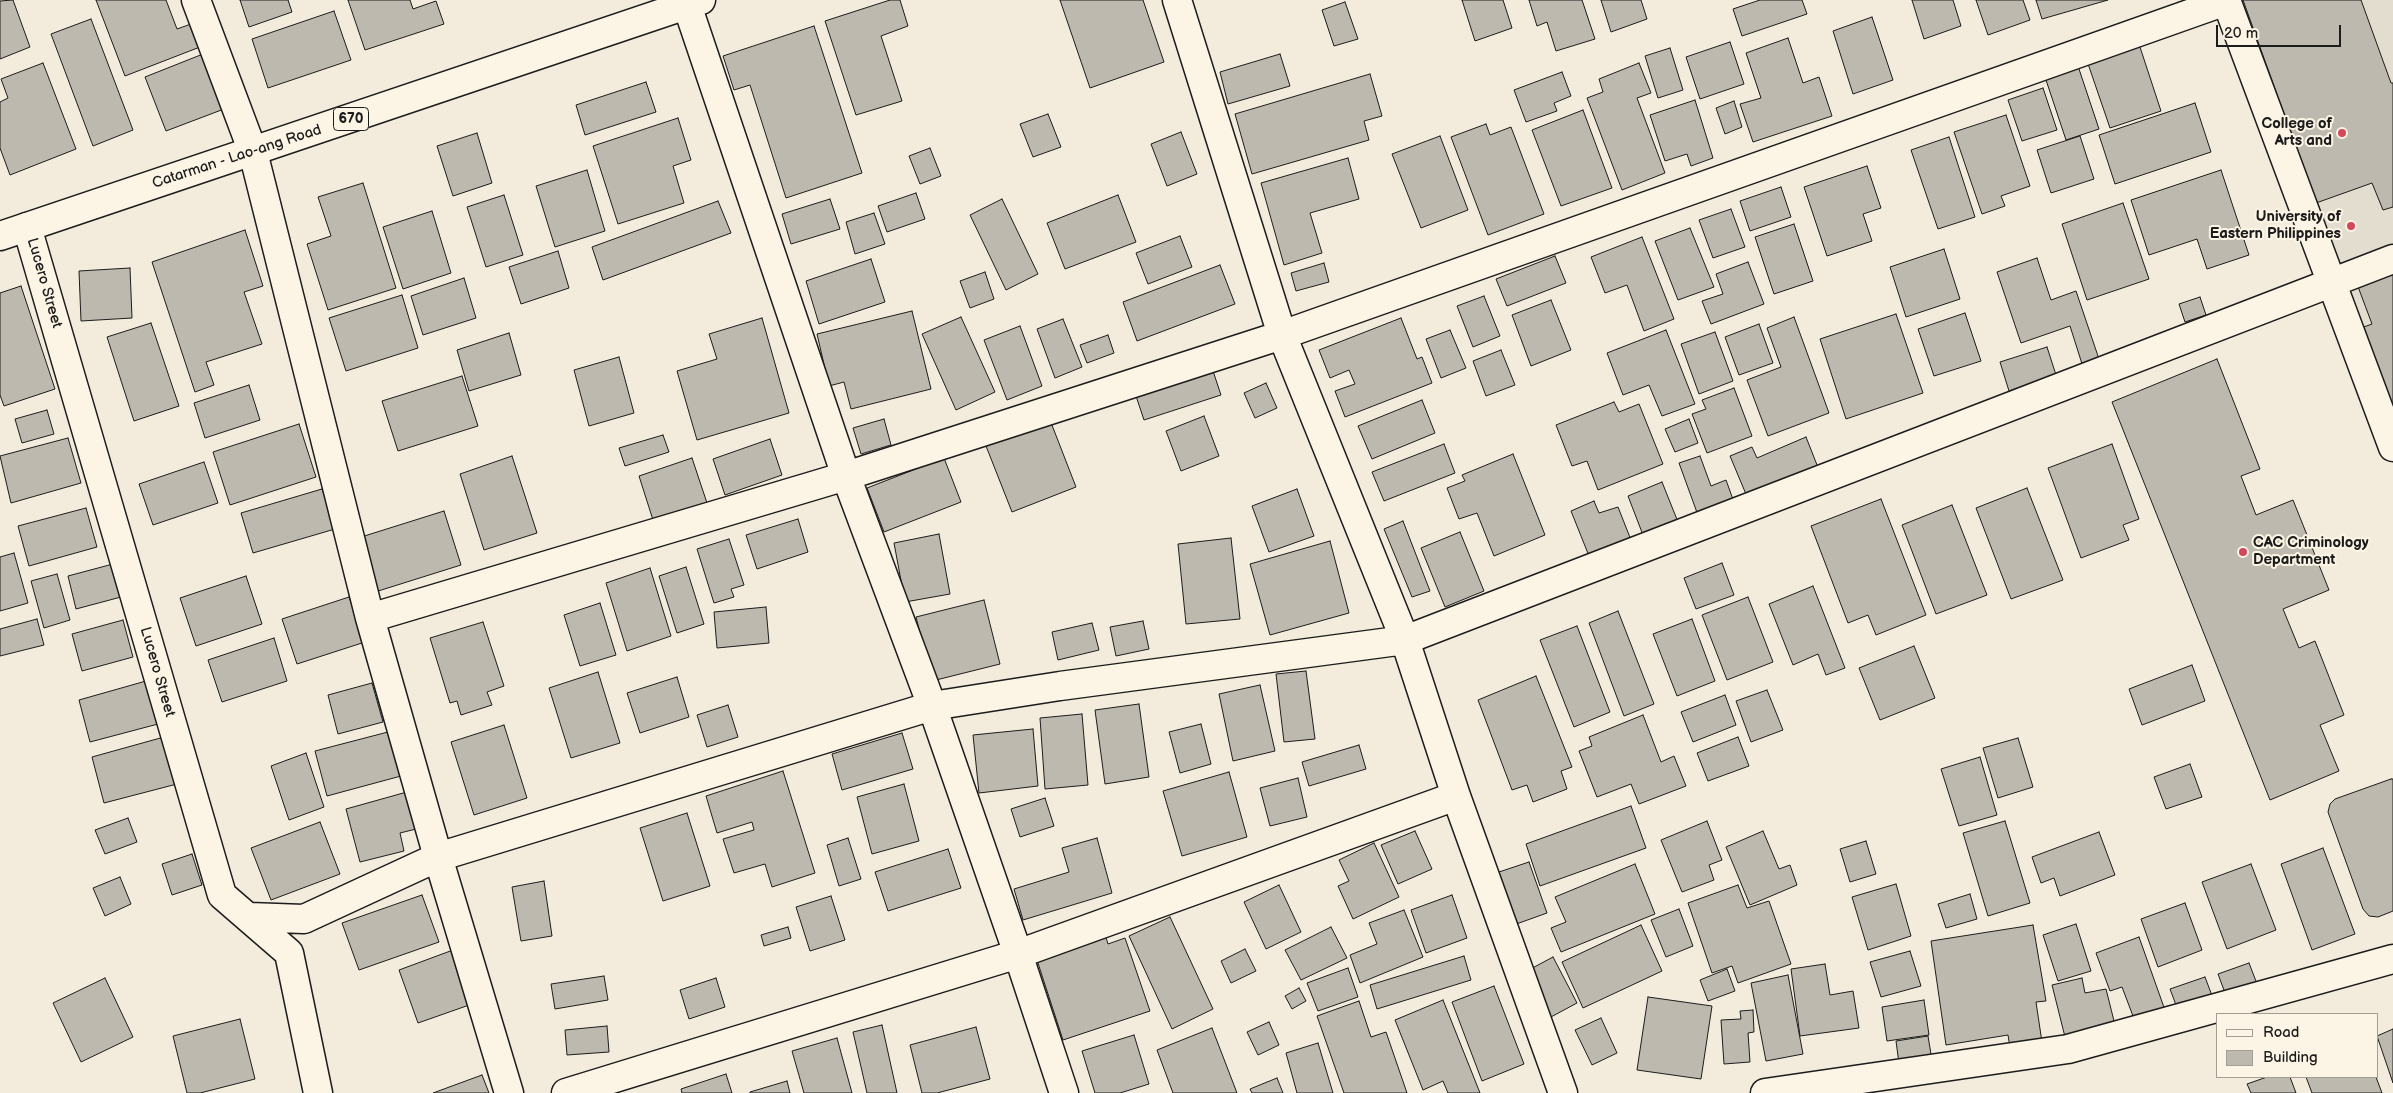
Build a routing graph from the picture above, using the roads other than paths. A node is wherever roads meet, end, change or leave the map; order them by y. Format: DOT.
graph roads {
  1 [pos="196,0"];
  2 [pos="1177,0"];
  3 [pos="2226,1"];
  4 [pos="694,3"];
  5 [pos="252,152"];
  6 [pos="27,227"];
  7 [pos="0,236"];
  8 [pos="2393,259"];
  9 [pos="2332,281"];
  10 [pos="1282,335"];
  11 [pos="2393,447"];
  12 [pos="846,476"];
  13 [pos="370,618"];
  14 [pos="1405,640"];
  15 [pos="932,706"];
  16 [pos="1456,796"];
  17 [pos="438,857"];
  18 [pos="249,917"];
  19 [pos="1018,954"];
  20 [pos="2393,959"];
  21 [pos="318,1093"];
  22 [pos="509,1093"];
  23 [pos="566,1093"];
  24 [pos="1064,1093"];
  25 [pos="1563,1093"];
  26 [pos="1765,1093"];
  1 -- 5 [label="street"];
  2 -- 10 [label="street"];
  3 -- 9 [label="street"];
  3 -- 10 [label="street"];
  4 -- 5 [label="street, Catarman - Lao-ang Road / 670"];
  4 -- 12 [label="street"];
  5 -- 6 [label="street, Catarman - Lao-ang Road / 670"];
  5 -- 13 [label="street"];
  6 -- 7 [label="street, Catarman - Lao-ang Road / 670"];
  6 -- 18 [label="street, Lucero Street"];
  8 -- 9 [label="street"];
  9 -- 11 [label="street"];
  9 -- 14 [label="street"];
  10 -- 12 [label="street"];
  10 -- 14 [label="street"];
  12 -- 13 [label="street"];
  12 -- 15 [label="street"];
  13 -- 17 [label="street"];
  14 -- 15 [label="street"];
  14 -- 16 [label="street"];
  15 -- 17 [label="street"];
  15 -- 19 [label="street"];
  16 -- 19 [label="street"];
  16 -- 25 [label="street"];
  17 -- 18 [label="street"];
  17 -- 22 [label="street"];
  18 -- 21 [label="street, Lucero Street"];
  19 -- 23 [label="street"];
  19 -- 24 [label="street"];
  20 -- 26 [label="street"];
}
